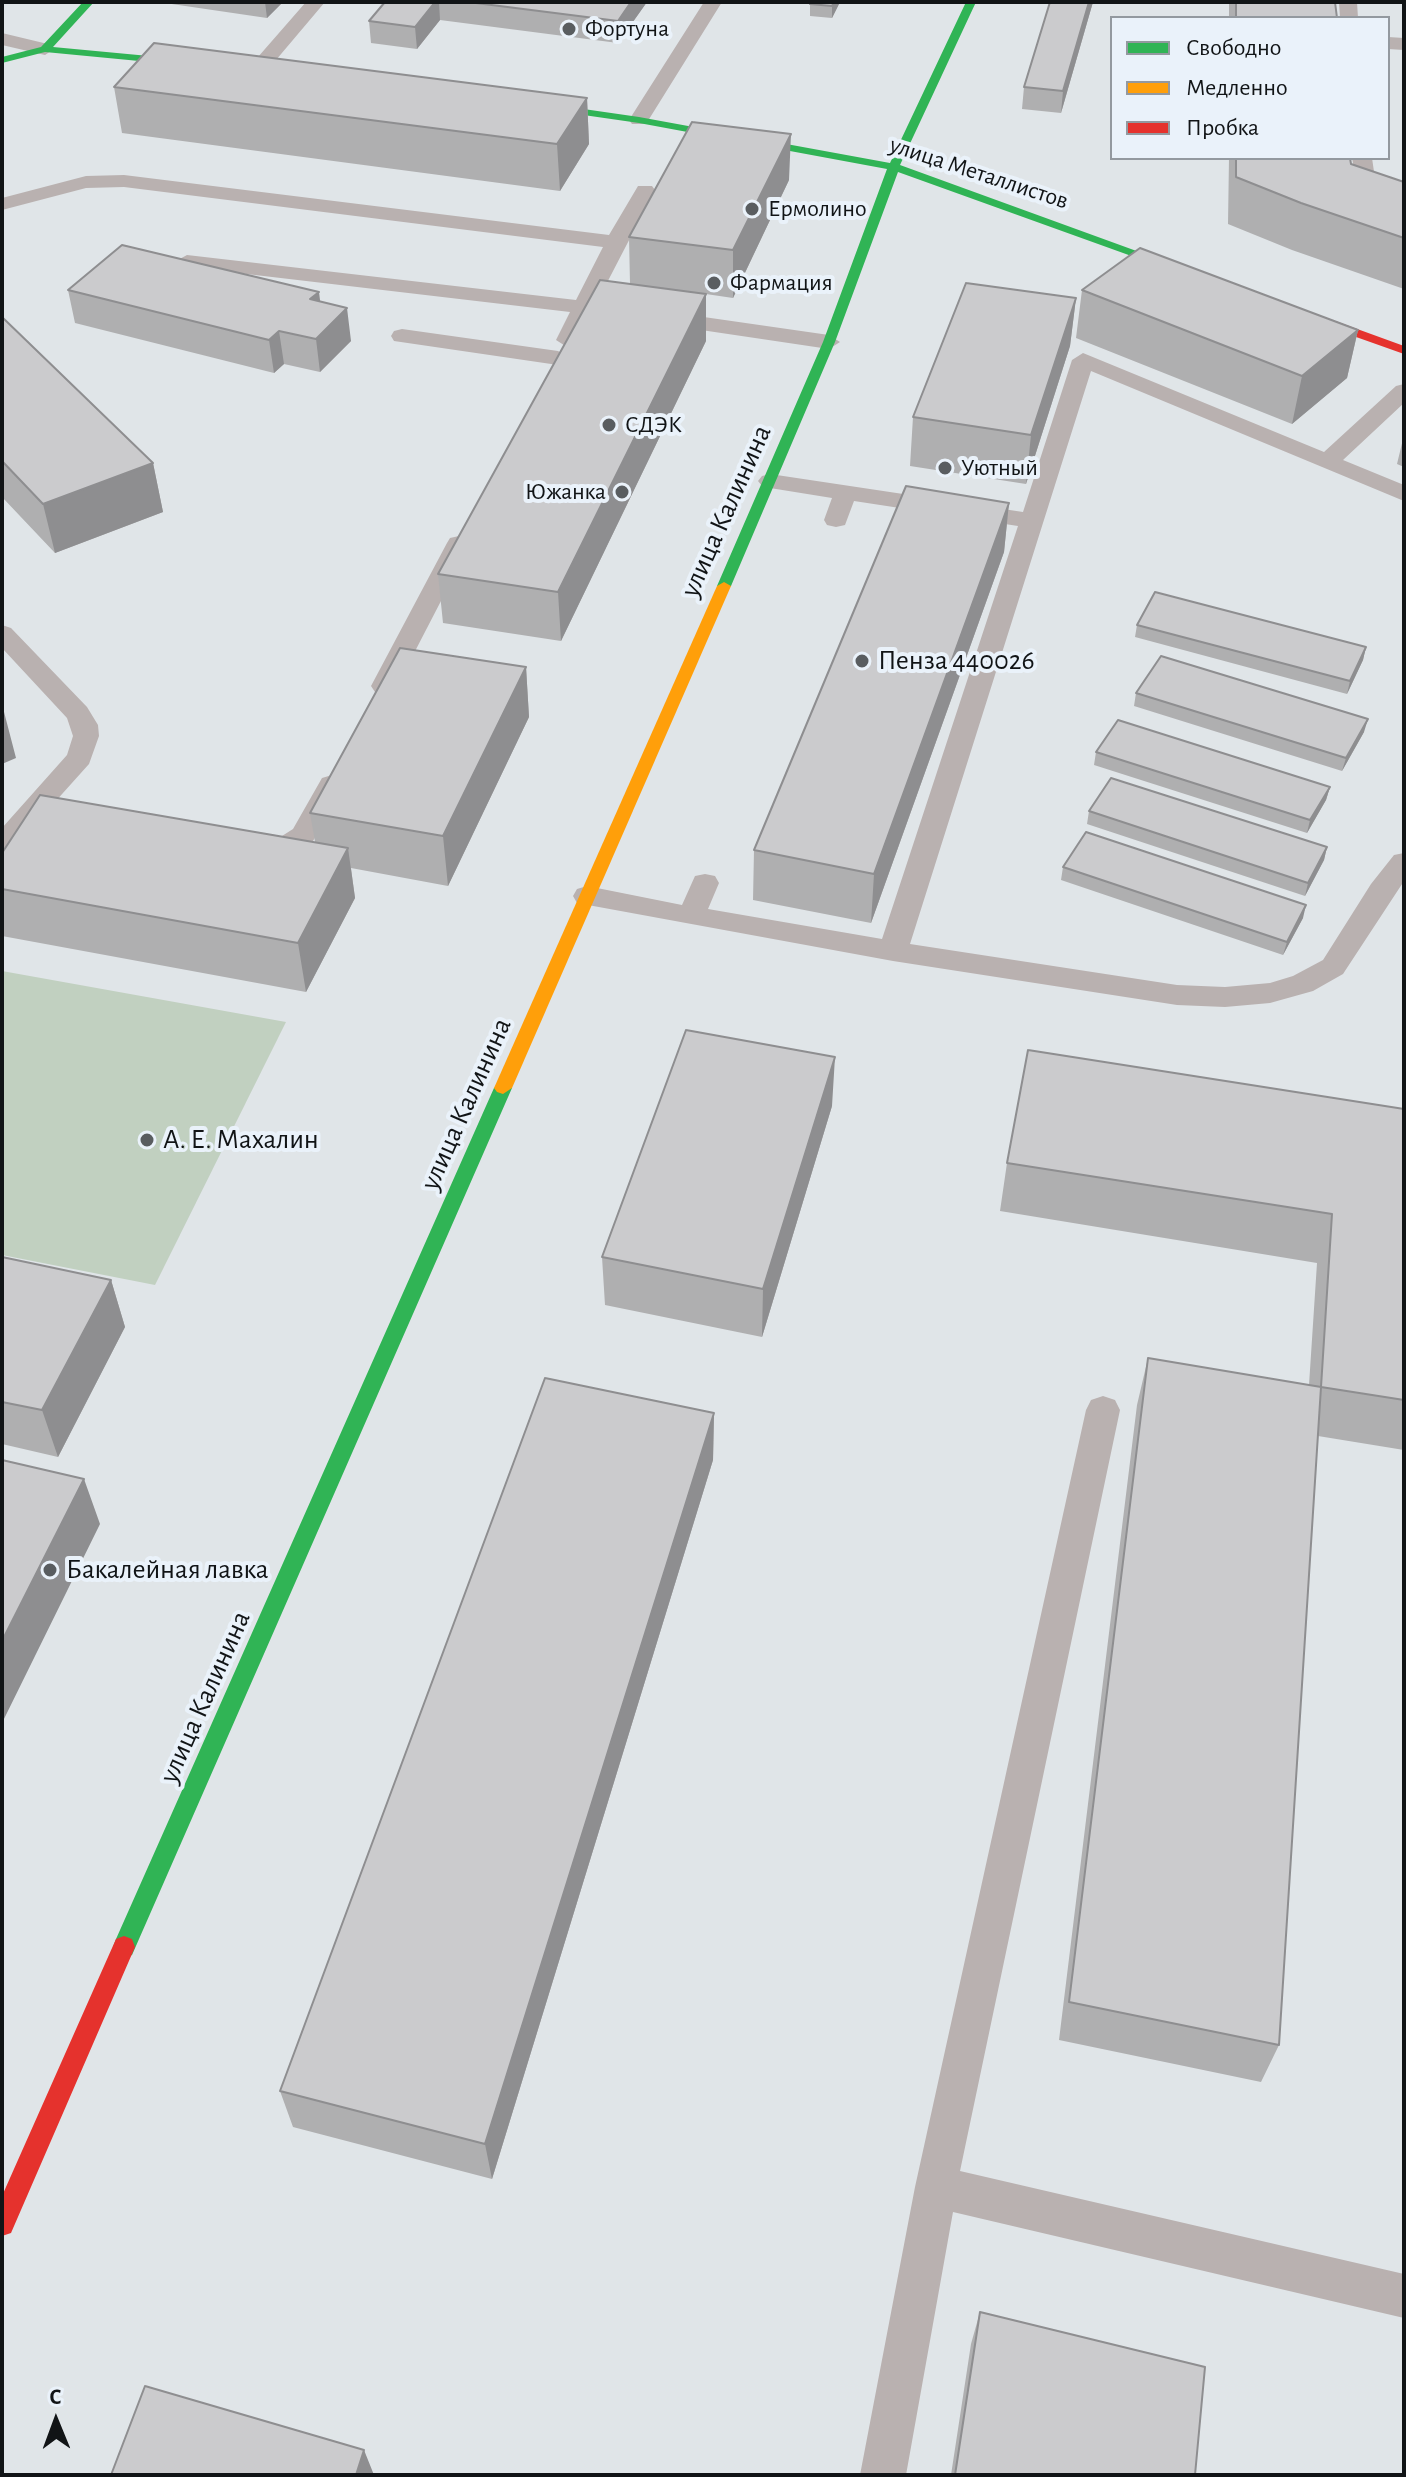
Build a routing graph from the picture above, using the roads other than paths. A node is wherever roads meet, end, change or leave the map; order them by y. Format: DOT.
graph roads {
  1 [pos="89,2"];
  2 [pos="316,2"];
  3 [pos="713,2"];
  4 [pos="971,2"];
  5 [pos="2,39"];
  6 [pos="45,49"];
  7 [pos="2,60"];
  8 [pos="243,68"];
  9 [pos="288,72"];
  10 [pos="517,103"];
  11 [pos="639,120"];
  12 [pos="1362,160"];
  13 [pos="894,167"];
  14 [pos="645,190"];
  15 [pos="2,204"];
  16 [pos="1404,218"];
  17 [pos="616,242"];
  18 [pos="187,261"];
  19 [pos="1209,279"];
  20 [pos="585,307"];
  21 [pos="1284,307"];
  22 [pos="402,336"];
  23 [pos="829,342"];
  24 [pos="1404,350"];
  25 [pos="558,358"];
  26 [pos="543,386"];
  27 [pos="1404,391"];
  28 [pos="1327,462"];
  29 [pos="770,481"];
  30 [pos="845,493"];
  31 [pos="1404,494"];
  32 [pos="836,520"];
  33 [pos="1032,521"];
  34 [pos="469,526"];
  35 [pos="2,633"];
  36 [pos="372,707"];
  37 [pos="343,763"];
  38 [pos="34,809"];
  39 [pos="82,817"];
  40 [pos="223,843"];
  41 [pos="2,846"];
  42 [pos="1404,862"];
  43 [pos="705,883"];
  44 [pos="587,896"];
  45 [pos="691,916"];
  46 [pos="893,951"];
  47 [pos="1103,1410"];
  48 [pos="936,2187"];
  49 [pos="2,2224"];
  50 [pos="1404,2296"];
  51 [pos="883,2475"];
  1 -- 6 [label="main road"];
  2 -- 8 [label="lane"];
  3 -- 11 [label="lane"];
  4 -- 13 [label="main road, улица Калинина"];
  5 -- 6 [label="lane"];
  6 -- 7 [label="main road"];
  6 -- 8 [label="main road"];
  8 -- 9 [label="main road"];
  10 -- 11 [label="main road, улица Металлистов"];
  11 -- 13 [label="main road, улица Металлистов"];
  12 -- 16 [label="lane"];
  13 -- 19 [label="main road, улица Металлистов"];
  13 -- 23 [label="main road, улица Калинина"];
  14 -- 17 [label="lane"];
  15 -- 17 [label="lane"];
  17 -- 20 [label="lane"];
  18 -- 20 [label="lane"];
  20 -- 23 [label="lane"];
  20 -- 25 [label="lane"];
  21 -- 24 [label="main road"];
  22 -- 25 [label="lane"];
  23 -- 29 [label="main road, улица Калинина"];
  25 -- 26 [label="lane"];
  27 -- 28 [label="lane"];
  28 -- 31 [label="lane"];
  28 -- 33 [label="lane"];
  29 -- 30 [label="lane"];
  29 -- 44 [label="main road, улица Калинина"];
  30 -- 32 [label="lane"];
  30 -- 33 [label="lane"];
  33 -- 46 [label="lane"];
  34 -- 36 [label="lane"];
  35 -- 38 [label="lane"];
  37 -- 40 [label="lane"];
  38 -- 39 [label="lane"];
  38 -- 41 [label="lane"];
  42 -- 46 [label="lane"];
  43 -- 45 [label="lane"];
  44 -- 45 [label="lane"];
  44 -- 49 [label="main road, улица Калинина"];
  45 -- 46 [label="lane"];
  47 -- 48 [label="lane"];
  48 -- 50 [label="lane"];
  48 -- 51 [label="lane"];
}
